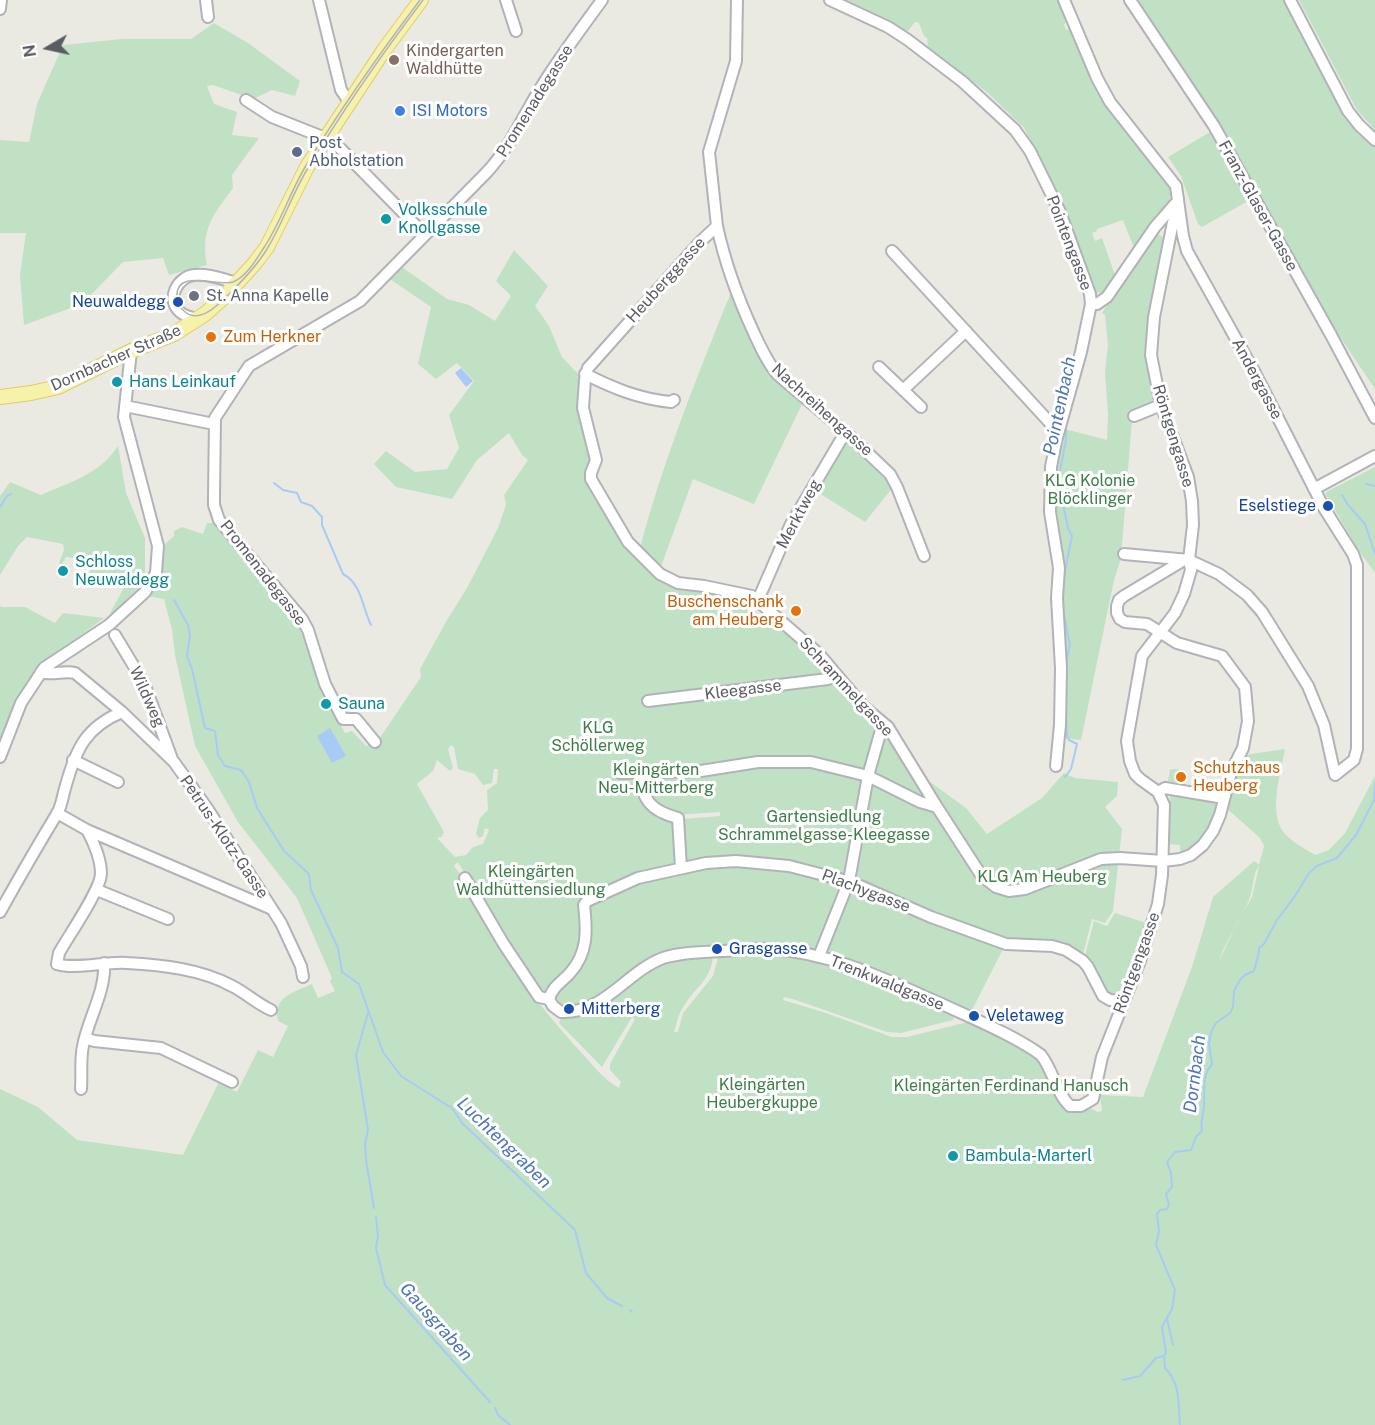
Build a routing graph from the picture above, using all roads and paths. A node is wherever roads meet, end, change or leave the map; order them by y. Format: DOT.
graph roads {
  1 [pos="1,0"];
  2 [pos="206,0"];
  3 [pos="319,0"];
  4 [pos="421,0"];
  5 [pos="506,0"];
  6 [pos="602,0"];
  7 [pos="736,0"];
  8 [pos="830,0"];
  9 [pos="1064,0"];
  10 [pos="1130,0"];
  11 [pos="1290,0"];
  12 [pos="0,9"];
  13 [pos="208,17"];
  14 [pos="516,31"];
  15 [pos="246,100"];
  16 [pos="350,103"];
  17 [pos="326,137"];
  18 [pos="1375,140"];
  19 [pos="1178,198"];
  20 [pos="717,226"];
  21 [pos="424,234"];
  22 [pos="892,251"];
  23 [pos="237,284"];
  24 [pos="1091,304"];
  25 [pos="196,320"];
  26 [pos="966,332"];
  27 [pos="131,351"];
  28 [pos="879,367"];
  29 [pos="585,374"];
  30 [pos="903,390"];
  31 [pos="0,397"];
  32 [pos="674,400"];
  33 [pos="1161,405"];
  34 [pos="125,406"];
  35 [pos="921,407"];
  36 [pos="1134,416"];
  37 [pos="1375,418"];
  38 [pos="213,424"];
  39 [pos="1059,426"];
  40 [pos="841,430"];
  41 [pos="1375,456"];
  42 [pos="1314,489"];
  43 [pos="1124,554"];
  44 [pos="924,556"];
  45 [pos="1186,560"];
  46 [pos="758,600"];
  47 [pos="1160,632"];
  48 [pos="115,635"];
  49 [pos="41,672"];
  50 [pos="836,675"];
  51 [pos="648,701"];
  52 [pos="122,712"];
  53 [pos="883,723"];
  54 [pos="375,742"];
  55 [pos="0,757"];
  56 [pos="74,760"];
  57 [pos="174,762"];
  58 [pos="1056,766"];
  59 [pos="640,771"];
  60 [pos="620,772"];
  61 [pos="868,776"];
  62 [pos="118,782"];
  63 [pos="1158,792"];
  64 [pos="1224,798"];
  65 [pos="937,807"];
  66 [pos="57,813"];
  67 [pos="87,830"];
  68 [pos="1163,861"];
  69 [pos="681,868"];
  70 [pos="465,878"];
  71 [pos="849,881"];
  72 [pos="97,890"];
  73 [pos="272,909"];
  74 [pos="0,912"];
  75 [pos="168,919"];
  76 [pos="819,956"];
  77 [pos="104,963"];
  78 [pos="303,977"];
  79 [pos="549,999"];
  80 [pos="1124,1001"];
  81 [pos="272,1010"];
  82 [pos="86,1038"];
  83 [pos="232,1082"];
  84 [pos="81,1089"];
  85 [pos="1095,1096"];
  1 -- 12 [label="street"];
  2 -- 13 [label="street"];
  3 -- 16 [label="street"];
  4 -- 16 [label="main road, Dornbacher Straße"];
  5 -- 14 [label="street"];
  6 -- 21 [label="street, Promenadegasse"];
  7 -- 20 [label="street, Heuberggasse"];
  8 -- 24 [label="street, Pointengasse"];
  9 -- 19 [label="street, Andergasse"];
  10 -- 37 [label="street, Franz-Glaser-Gasse"];
  11 -- 18 [label="street"];
  15 -- 17 [label="street"];
  16 -- 17 [label="main road, Dornbacher Straße"];
  17 -- 21 [label="street"];
  17 -- 23 [label="main road, Dornbacher Straße"];
  19 -- 24 [label="street"];
  19 -- 33 [label="street, Röntgengasse"];
  19 -- 42 [label="street, Andergasse"];
  20 -- 29 [label="street, Heuberggasse"];
  20 -- 40 [label="street, Nachreihengasse"];
  21 -- 38 [label="street, Promenadegasse"];
  22 -- 26 [label="street"];
  23 -- 25 [label="main road, Dornbacher Straße"];
  23 -- 25 [label="street"];
  24 -- 39 [label="street, Pointengasse"];
  25 -- 27 [label="main road, Dornbacher Straße"];
  26 -- 30 [label="street"];
  26 -- 39 [label="street"];
  27 -- 31 [label="main road, Dornbacher Straße"];
  27 -- 34 [label="street"];
  28 -- 30 [label="street"];
  29 -- 32 [label="street"];
  29 -- 46 [label="street, Schrammelgasse"];
  30 -- 35 [label="street"];
  33 -- 36 [label="street"];
  33 -- 45 [label="street, Röntgengasse"];
  34 -- 38 [label="street"];
  34 -- 49 [label="street"];
  38 -- 54 [label="street, Promenadegasse"];
  39 -- 58 [label="street, Pointengasse"];
  40 -- 44 [label="street, Nachreihengasse"];
  40 -- 46 [label="street, Merktweg"];
  41 -- 42 [label="street"];
  42 -- 45 [label="street, Andergasse"];
  43 -- 45 [label="street"];
  45 -- 47 [label="street, Röntgengasse"];
  45 -- 47 [label="street, Schrammelgasse"];
  46 -- 50 [label="street, Schrammelgasse"];
  47 -- 63 [label="street, Röntgengasse"];
  47 -- 64 [label="street, Schrammelgasse"];
  48 -- 57 [label="street, Wildweg"];
  49 -- 52 [label="street, Petrus-Klotz-Gasse"];
  49 -- 55 [label="street"];
  50 -- 51 [label="street, Kleegasse"];
  50 -- 53 [label="street, Schrammelgasse"];
  52 -- 56 [label="street"];
  52 -- 57 [label="street, Petrus-Klotz-Gasse"];
  53 -- 61 [label="street"];
  53 -- 65 [label="street, Schrammelgasse"];
  56 -- 62 [label="street"];
  56 -- 66 [label="street"];
  57 -- 73 [label="street, Petrus-Klotz-Gasse"];
  59 -- 60 [label="street"];
  59 -- 61 [label="street"];
  59 -- 69 [label="street"];
  61 -- 65 [label="street"];
  61 -- 71 [label="street"];
  63 -- 64 [label="street"];
  63 -- 68 [label="street, Röntgengasse"];
  64 -- 68 [label="street, Schrammelgasse"];
  65 -- 68 [label="street, Schrammelgasse"];
  66 -- 67 [label="street"];
  66 -- 74 [label="street"];
  67 -- 72 [label="street"];
  67 -- 73 [label="street"];
  68 -- 80 [label="street, Röntgengasse"];
  69 -- 71 [label="street, Plachygasse"];
  69 -- 79 [label="street, Plachygasse"];
  70 -- 79 [label="street"];
  71 -- 76 [label="street"];
  71 -- 80 [label="street, Plachygasse"];
  72 -- 75 [label="street"];
  72 -- 77 [label="street"];
  73 -- 78 [label="street, Petrus-Klotz-Gasse"];
  76 -- 79 [label="street, Trenkwaldgasse"];
  76 -- 85 [label="street, Trenkwaldgasse"];
  77 -- 81 [label="street"];
  77 -- 82 [label="street"];
  80 -- 85 [label="street, Röntgengasse"];
  82 -- 83 [label="street"];
  82 -- 84 [label="street"];
}
